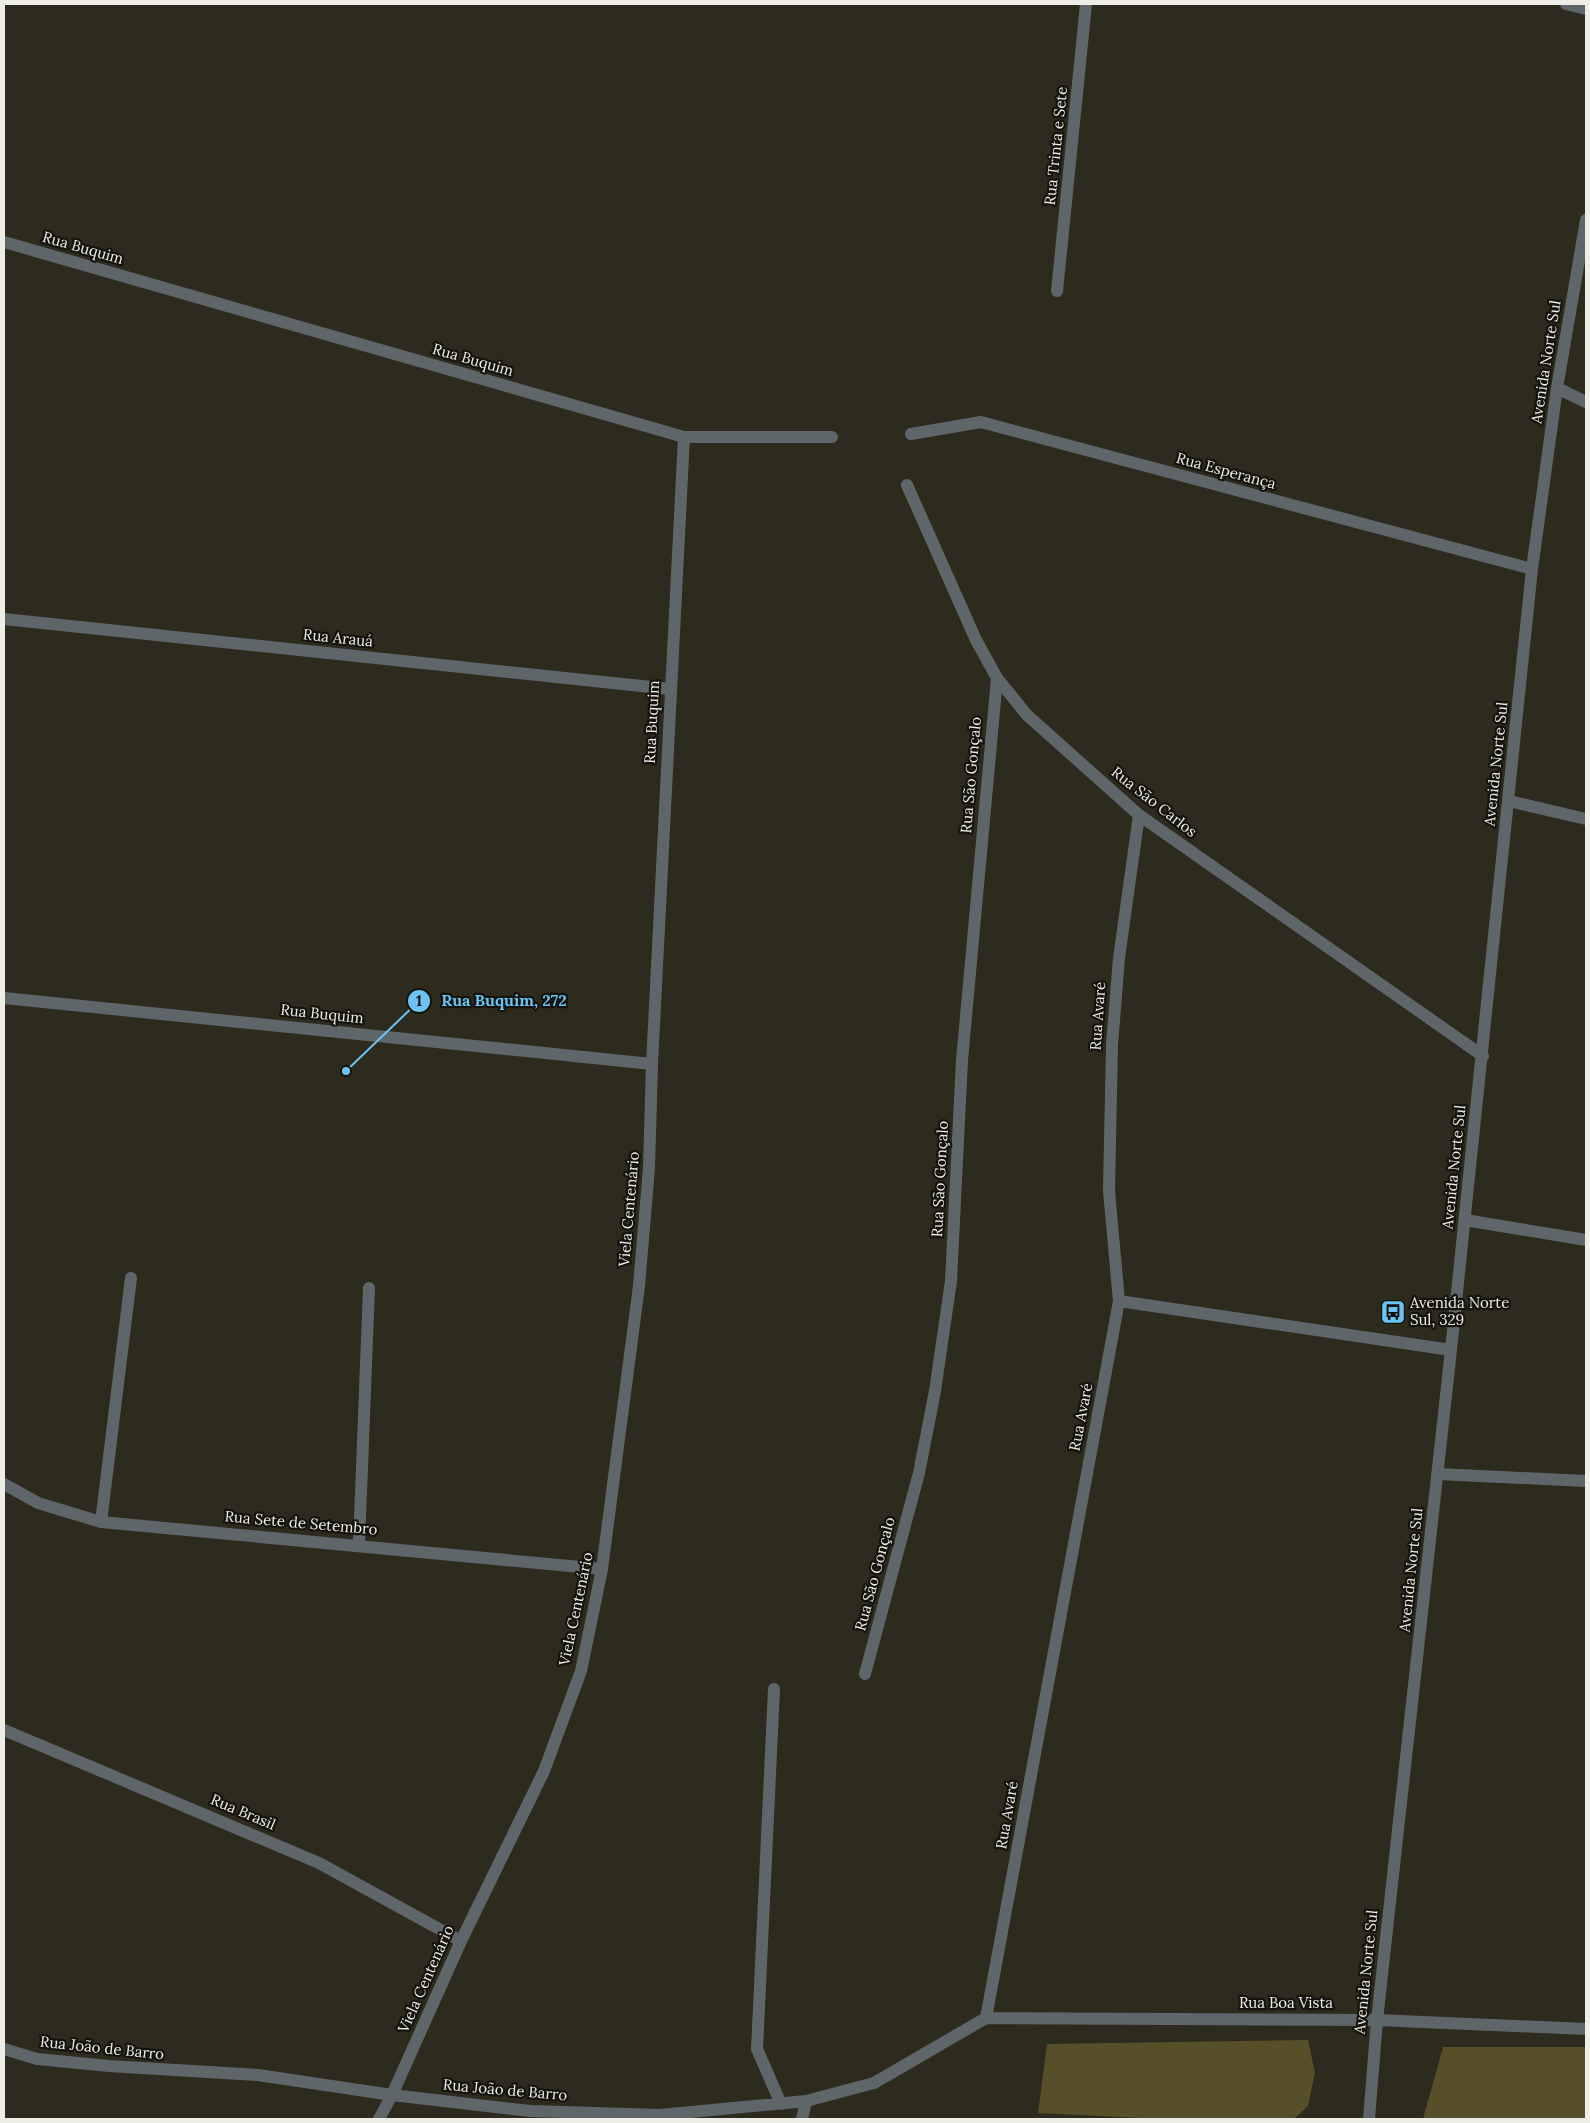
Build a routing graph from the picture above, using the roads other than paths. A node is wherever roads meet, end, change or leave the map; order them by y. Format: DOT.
graph roads {
  1 [pos="1086,4"];
  2 [pos="1566,4"];
  3 [pos="1586,9"];
  4 [pos="1586,220"];
  5 [pos="4,242"];
  6 [pos="1057,291"];
  7 [pos="1557,388"];
  8 [pos="1586,402"];
  9 [pos="911,434"];
  10 [pos="684,437"];
  11 [pos="832,437"];
  12 [pos="907,485"];
  13 [pos="1532,569"];
  14 [pos="4,619"];
  15 [pos="997,678"];
  16 [pos="670,690"];
  17 [pos="1509,801"];
  18 [pos="1139,815"];
  19 [pos="1586,819"];
  20 [pos="4,998"];
  21 [pos="1482,1056"];
  22 [pos="652,1064"];
  23 [pos="1465,1220"];
  24 [pos="1586,1240"];
  25 [pos="131,1278"];
  26 [pos="369,1288"];
  27 [pos="1120,1301"];
  28 [pos="1452,1350"];
  29 [pos="1438,1474"];
  30 [pos="1586,1481"];
  31 [pos="4,1484"];
  32 [pos="101,1522"];
  33 [pos="359,1544"];
  34 [pos="602,1568"];
  35 [pos="865,1674"];
  36 [pos="774,1689"];
  37 [pos="4,1730"];
  38 [pos="461,1941"];
  39 [pos="986,2018"];
  40 [pos="1377,2020"];
  41 [pos="1586,2029"];
  42 [pos="4,2049"];
  43 [pos="392,2095"];
  44 [pos="806,2101"];
  45 [pos="780,2104"];
  46 [pos="660,2117"];
  47 [pos="379,2119"];
  48 [pos="802,2119"];
  49 [pos="1369,2119"];
  1 -- 6 [label="street, Rua Trinta e Sete"];
  2 -- 3 [label="street"];
  4 -- 7 [label="street, Avenida Norte Sul"];
  5 -- 10 [label="street, Rua Buquim"];
  7 -- 8 [label="street"];
  7 -- 13 [label="street, Avenida Norte Sul"];
  9 -- 13 [label="street, Rua Esperança"];
  10 -- 11 [label="street"];
  10 -- 16 [label="street, Rua Buquim"];
  12 -- 15 [label="street, Rua São Carlos"];
  13 -- 17 [label="street, Avenida Norte Sul"];
  14 -- 16 [label="street, Rua Arauá"];
  15 -- 18 [label="street, Rua São Carlos"];
  15 -- 35 [label="street, Rua São Gonçalo"];
  16 -- 22 [label="street, Rua Buquim"];
  17 -- 19 [label="street"];
  17 -- 21 [label="street, Avenida Norte Sul"];
  18 -- 21 [label="street, Rua São Carlos"];
  18 -- 27 [label="street, Rua Avaré"];
  20 -- 22 [label="street, Rua Buquim"];
  21 -- 23 [label="street, Avenida Norte Sul"];
  22 -- 34 [label="street, Viela Centenário"];
  23 -- 24 [label="street"];
  23 -- 28 [label="street, Avenida Norte Sul"];
  25 -- 32 [label="street"];
  26 -- 33 [label="street"];
  27 -- 28 [label="street"];
  27 -- 39 [label="street, Rua Avaré"];
  28 -- 29 [label="street, Avenida Norte Sul"];
  29 -- 30 [label="street"];
  29 -- 40 [label="street, Avenida Norte Sul"];
  31 -- 32 [label="street, Rua Sete de Setembro"];
  32 -- 33 [label="street, Rua Sete de Setembro"];
  33 -- 34 [label="street, Rua Sete de Setembro"];
  34 -- 38 [label="street, Viela Centenário"];
  36 -- 45 [label="street"];
  37 -- 38 [label="street, Rua Brasil"];
  38 -- 43 [label="street, Viela Centenário"];
  39 -- 40 [label="street, Rua Boa Vista"];
  39 -- 44 [label="street, Rua João de Barro"];
  40 -- 41 [label="street, Rua Boa Vista"];
  40 -- 49 [label="street, Avenida Norte Sul"];
  42 -- 43 [label="street, Rua João de Barro"];
  43 -- 46 [label="street, Rua João de Barro"];
  43 -- 47 [label="street, Viela Centenário"];
  44 -- 45 [label="street, Rua João de Barro"];
  44 -- 48 [label="street"];
  45 -- 46 [label="street, Rua João de Barro"];
}
